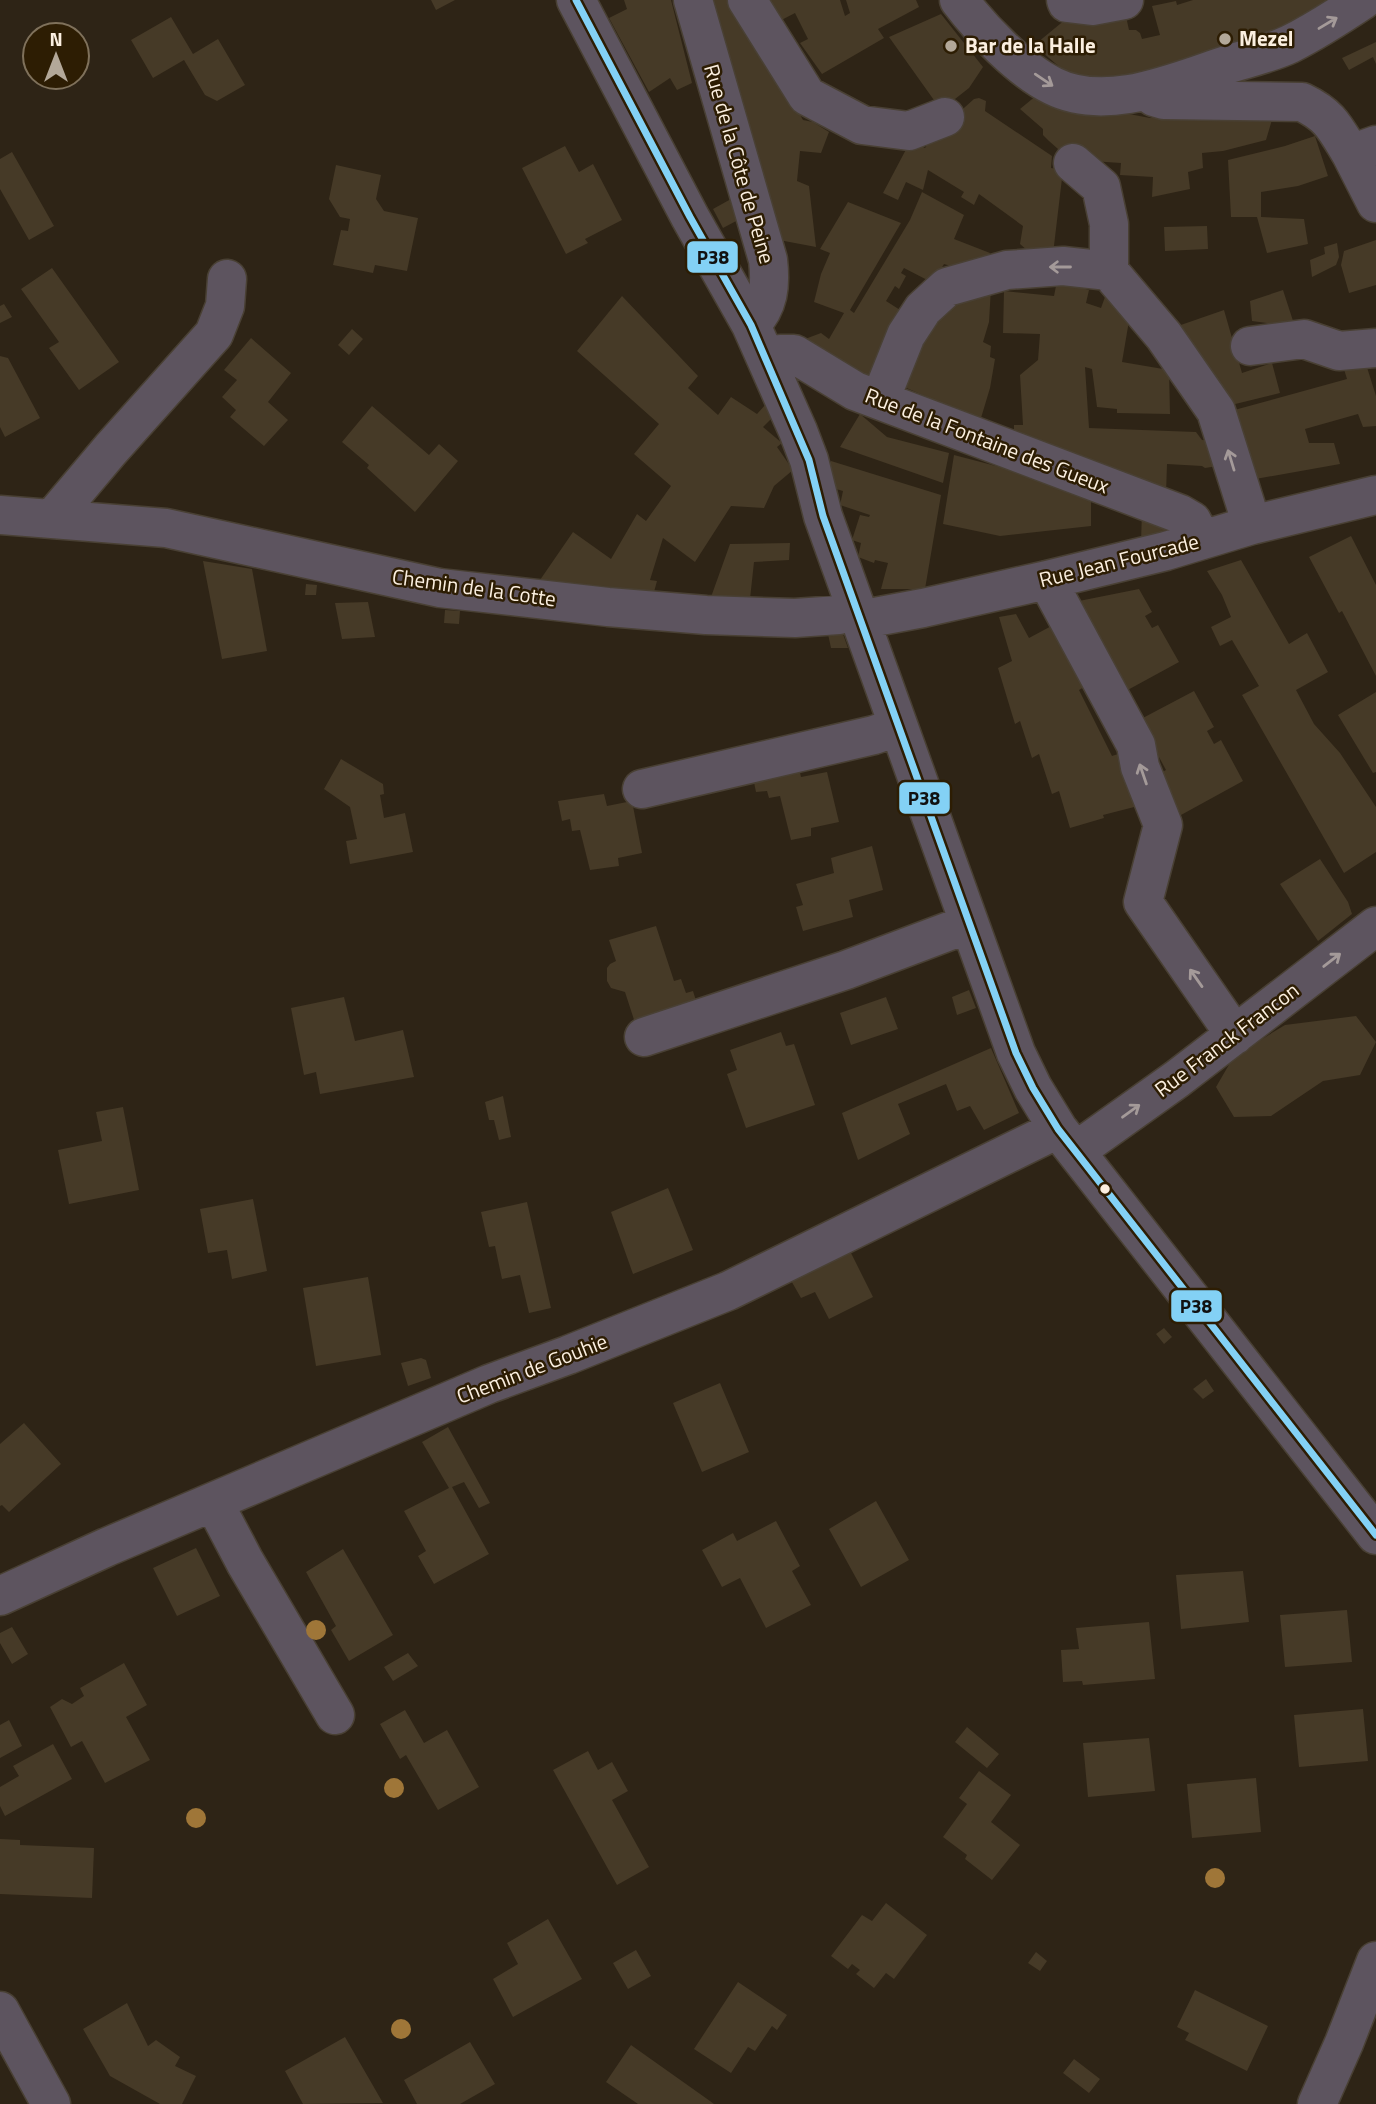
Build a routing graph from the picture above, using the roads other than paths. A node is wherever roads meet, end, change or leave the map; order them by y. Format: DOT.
graph roads {
  1 [pos="576,0"];
  2 [pos="693,0"];
  3 [pos="747,0"];
  4 [pos="959,0"];
  5 [pos="1066,0"];
  6 [pos="1124,0"];
  7 [pos="1363,0"];
  8 [pos="1142,92"];
  9 [pos="945,117"];
  10 [pos="1364,149"];
  11 [pos="1073,163"];
  12 [pos="1376,203"];
  13 [pos="1109,271"];
  14 [pos="227,279"];
  15 [pos="758,342"];
  16 [pos="1250,346"];
  17 [pos="1376,348"];
  18 [pos="880,400"];
  19 [pos="1376,495"];
  20 [pos="0,515"];
  21 [pos="52,519"];
  22 [pos="1252,525"];
  23 [pos="1202,540"];
  24 [pos="1047,580"];
  25 [pos="858,614"];
  26 [pos="897,727"];
  27 [pos="642,789"];
  28 [pos="968,924"];
  29 [pos="1376,926"];
  30 [pos="1235,1035"];
  31 [pos="644,1037"];
  32 [pos="1067,1140"];
  33 [pos="214,1503"];
  34 [pos="1376,1535"];
  35 [pos="0,1596"];
  36 [pos="335,1715"];
  37 [pos="1376,1961"];
  38 [pos="0,2011"];
  39 [pos="51,2104"];
  40 [pos="1317,2104"];
  1 -- 15 [label="street"];
  2 -- 15 [label="street, Rue de la Côte de Peine"];
  3 -- 9 [label="street"];
  4 -- 8 [label="street, one-way"];
  5 -- 6 [label="street"];
  8 -- 7 [label="street, one-way"];
  8 -- 10 [label="street"];
  10 -- 12 [label="street"];
  11 -- 13 [label="street"];
  13 -- 18 [label="street, one-way"];
  22 -- 13 [label="street, one-way"];
  14 -- 21 [label="street"];
  15 -- 18 [label="street, Rue de la Fontaine des Gueux"];
  15 -- 25 [label="street"];
  16 -- 17 [label="street"];
  18 -- 23 [label="street, Rue de la Fontaine des Gueux"];
  19 -- 22 [label="street, Rue Jean Fourcade"];
  20 -- 21 [label="street, Chemin de la Cotte"];
  21 -- 25 [label="street, Chemin de la Cotte"];
  22 -- 23 [label="street, Rue Jean Fourcade"];
  23 -- 24 [label="street, Rue Jean Fourcade"];
  24 -- 25 [label="street, Rue Jean Fourcade"];
  30 -- 24 [label="street, one-way"];
  25 -- 26 [label="street"];
  26 -- 27 [label="street"];
  26 -- 28 [label="street"];
  28 -- 31 [label="street"];
  28 -- 32 [label="street"];
  30 -- 29 [label="street, Rue Franck Francon, one-way"];
  32 -- 30 [label="street, Rue Franck Francon, one-way"];
  32 -- 33 [label="street, Chemin de Gouhie"];
  32 -- 34 [label="street"];
  33 -- 35 [label="street, Chemin de Gouhie"];
  33 -- 36 [label="street"];
  37 -- 40 [label="street"];
  38 -- 39 [label="street"];
}
